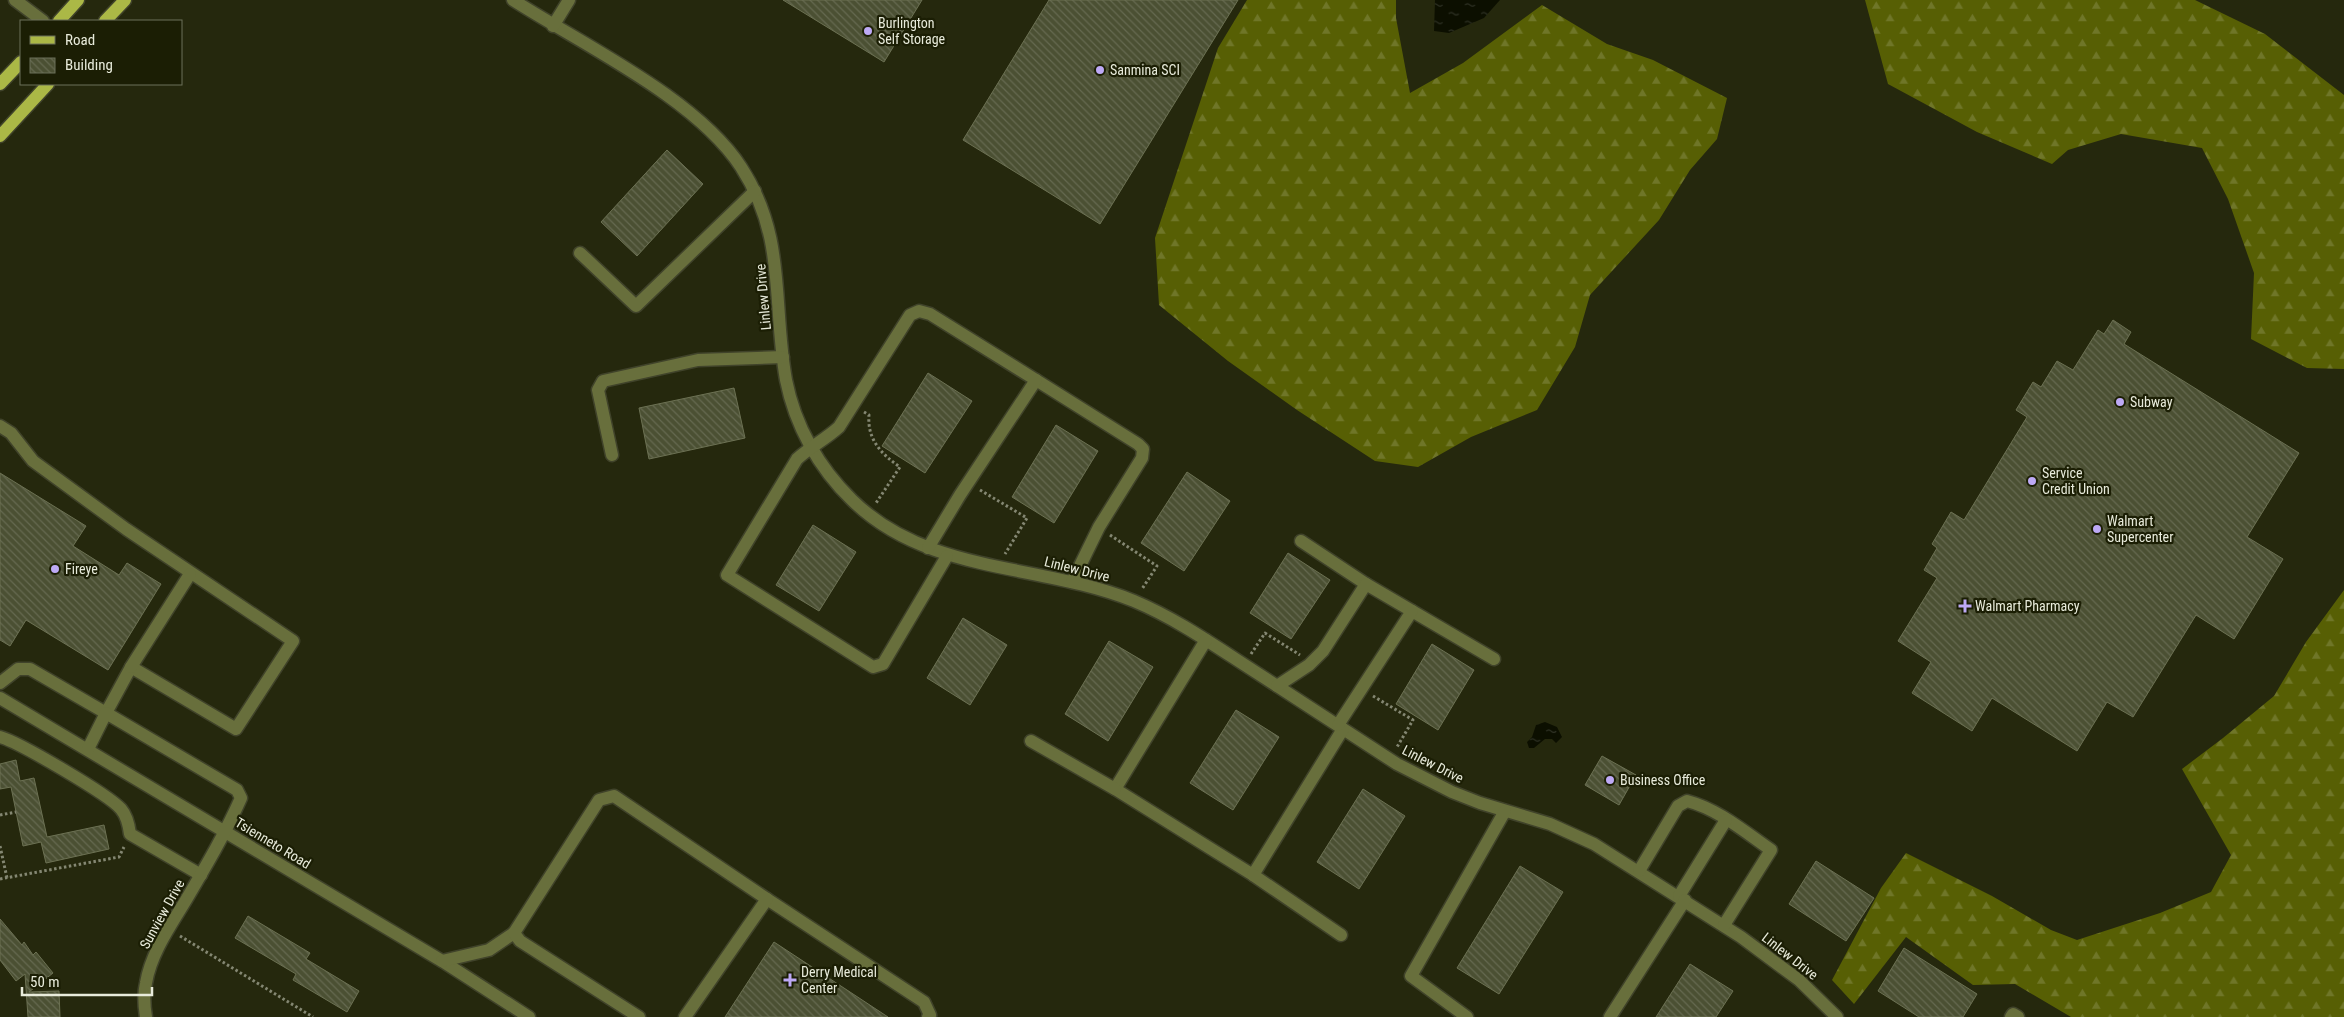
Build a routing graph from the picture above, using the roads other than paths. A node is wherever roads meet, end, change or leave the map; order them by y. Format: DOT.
graph roads {
  1 [pos="15,0"];
  2 [pos="78,0"];
  3 [pos="124,0"];
  4 [pos="513,0"];
  5 [pos="569,0"];
  6 [pos="42,20"];
  7 [pos="60,20"];
  8 [pos="106,20"];
  9 [pos="553,26"];
  10 [pos="20,63"];
  11 [pos="0,84"];
  12 [pos="47,85"];
  13 [pos="0,136"];
  14 [pos="756,191"];
  15 [pos="580,253"];
  16 [pos="783,357"];
  17 [pos="1036,380"];
  18 [pos="0,426"];
  19 [pos="810,447"];
  20 [pos="612,455"];
  21 [pos="1300,541"];
  22 [pos="928,548"];
  23 [pos="947,556"];
  24 [pos="190,574"];
  25 [pos="1072,582"];
  26 [pos="1366,584"];
  27 [pos="1412,611"];
  28 [pos="1206,640"];
  29 [pos="1494,659"];
  30 [pos="131,667"];
  31 [pos="0,683"];
  32 [pos="1277,686"];
  33 [pos="0,698"];
  34 [pos="106,713"];
  35 [pos="1341,727"];
  36 [pos="0,737"];
  37 [pos="1031,741"];
  38 [pos="88,749"];
  39 [pos="1115,790"];
  40 [pos="1505,811"];
  41 [pos="1726,820"];
  42 [pos="226,832"];
  43 [pos="1639,871"];
  44 [pos="201,874"];
  45 [pos="1253,875"];
  46 [pos="768,898"];
  47 [pos="1682,898"];
  48 [pos="1724,925"];
  49 [pos="514,933"];
  50 [pos="1341,935"];
  51 [pos="442,961"];
  52 [pos="146,1017"];
  53 [pos="529,1017"];
  54 [pos="638,1017"];
  55 [pos="685,1017"];
  56 [pos="928,1017"];
  57 [pos="1467,1017"];
  58 [pos="1610,1017"];
  59 [pos="1837,1017"];
  60 [pos="2011,1017"];
  61 [pos="2018,1017"];
  1 -- 6 [label="street"];
  2 -- 7 [label="main road"];
  3 -- 8 [label="main road"];
  4 -- 9 [label="street, Linlew Drive"];
  5 -- 9 [label="street"];
  9 -- 14 [label="street, Linlew Drive"];
  10 -- 11 [label="main road"];
  12 -- 13 [label="main road"];
  14 -- 15 [label="street"];
  14 -- 16 [label="street, Linlew Drive"];
  16 -- 19 [label="street, Linlew Drive"];
  16 -- 20 [label="street"];
  17 -- 19 [label="street"];
  17 -- 22 [label="street"];
  17 -- 25 [label="street"];
  18 -- 24 [label="street"];
  19 -- 22 [label="street, Linlew Drive"];
  19 -- 23 [label="street"];
  21 -- 26 [label="street"];
  22 -- 23 [label="street, Linlew Drive"];
  23 -- 25 [label="street, Linlew Drive"];
  24 -- 30 [label="street"];
  24 -- 30 [label="street"];
  25 -- 28 [label="street, Linlew Drive"];
  26 -- 27 [label="street"];
  26 -- 32 [label="street"];
  27 -- 29 [label="street"];
  27 -- 35 [label="street"];
  28 -- 32 [label="street, Linlew Drive"];
  28 -- 39 [label="street"];
  30 -- 34 [label="street"];
  31 -- 34 [label="street"];
  32 -- 35 [label="street, Linlew Drive"];
  33 -- 38 [label="street, Tsienneto Road"];
  34 -- 38 [label="street"];
  34 -- 42 [label="street, Sunview Drive"];
  35 -- 40 [label="street, Linlew Drive"];
  35 -- 45 [label="street"];
  36 -- 44 [label="street"];
  37 -- 39 [label="street"];
  38 -- 42 [label="street, Tsienneto Road"];
  39 -- 45 [label="street"];
  40 -- 43 [label="street, Linlew Drive"];
  40 -- 57 [label="street"];
  41 -- 43 [label="street"];
  41 -- 47 [label="street"];
  41 -- 48 [label="street"];
  42 -- 44 [label="street, Sunview Drive"];
  42 -- 51 [label="street, Tsienneto Road"];
  43 -- 47 [label="street, Linlew Drive"];
  44 -- 52 [label="street, Sunview Drive"];
  45 -- 50 [label="street"];
  46 -- 49 [label="street"];
  46 -- 55 [label="street"];
  46 -- 56 [label="street"];
  47 -- 48 [label="street, Linlew Drive"];
  47 -- 58 [label="street"];
  48 -- 59 [label="street, Linlew Drive"];
  49 -- 51 [label="street"];
  49 -- 54 [label="street"];
  51 -- 53 [label="street, Tsienneto Road"];
  60 -- 61 [label="street"];
}
